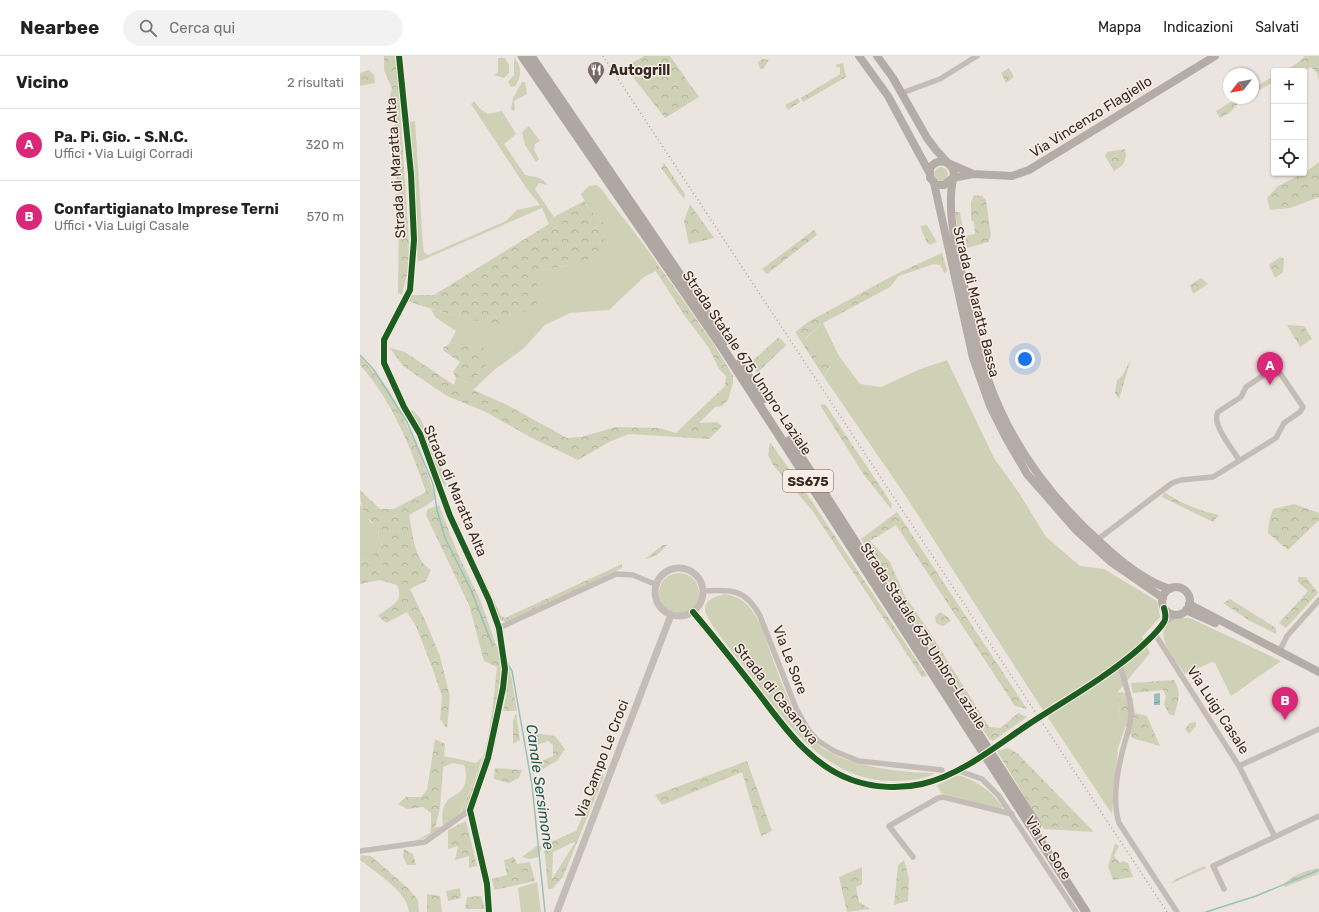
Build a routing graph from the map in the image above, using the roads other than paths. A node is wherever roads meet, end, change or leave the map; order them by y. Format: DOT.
graph roads {
  1 [pos="399,56"];
  2 [pos="522,56"];
  3 [pos="531,56"];
  4 [pos="859,56"];
  5 [pos="877,56"];
  6 [pos="977,56"];
  7 [pos="1215,56"];
  8 [pos="902,93"];
  9 [pos="948,163"];
  10 [pos="929,172"];
  11 [pos="974,174"];
  12 [pos="953,178"];
  13 [pos="934,183"];
  14 [pos="1239,460"];
  15 [pos="1097,540"];
  16 [pos="657,585"];
  17 [pos="1170,589"];
  18 [pos="703,591"];
  19 [pos="1163,598"];
  20 [pos="1319,600"];
  21 [pos="1188,607"];
  22 [pos="1164,608"];
  23 [pos="693,612"];
  24 [pos="671,615"];
  25 [pos="1176,615"];
  26 [pos="1164,622"];
  27 [pos="499,628"];
  28 [pos="1155,634"];
  29 [pos="1276,650"];
  30 [pos="1120,665"];
  31 [pos="1319,672"];
  32 [pos="1319,729"];
  33 [pos="1239,766"];
  34 [pos="963,769"];
  35 [pos="942,770"];
  36 [pos="470,810"];
  37 [pos="1012,814"];
  38 [pos="1319,816"];
  39 [pos="1274,837"];
  40 [pos="360,851"];
  41 [pos="914,858"];
  42 [pos="1224,889"];
  43 [pos="489,912"];
  44 [pos="557,912"];
  45 [pos="1076,912"];
  46 [pos="1086,912"];
  47 [pos="1092,912"];
  48 [pos="1177,912"];
  1 -- 27 [label="street, Strada di Maratta Alta"];
  2 -- 46 [label="highway, Strada Statale 675 Umbro-Laziale / SS675"];
  3 -- 47 [label="highway, Strada Statale 675 Umbro-Laziale / SS675"];
  4 -- 10 [label="main road"];
  5 -- 8 [label="main road"];
  6 -- 8 [label="street"];
  7 -- 11 [label="main road, Via Vincenzo Flagiello"];
  8 -- 9 [label="main road"];
  9 -- 10 [label="main road"];
  9 -- 11 [label="main road, Via Vincenzo Flagiello"];
  9 -- 12 [label="main road"];
  10 -- 13 [label="main road"];
  11 -- 12 [label="main road, Via Vincenzo Flagiello"];
  12 -- 13 [label="main road"];
  12 -- 15 [label="main road, Strada di Maratta Bassa"];
  13 -- 19 [label="main road, Strada di Maratta Bassa"];
  14 -- 14 [label="street"];
  14 -- 15 [label="street"];
  15 -- 17 [label="main road, Strada di Maratta Bassa"];
  16 -- 18 [label="street"];
  16 -- 24 [label="street"];
  16 -- 27 [label="street"];
  17 -- 19 [label="main road"];
  17 -- 21 [label="main road, Strada di Maratta Bassa"];
  18 -- 23 [label="street"];
  18 -- 35 [label="street, Via Le Sore"];
  19 -- 22 [label="main road"];
  20 -- 29 [label="street"];
  21 -- 25 [label="main road"];
  21 -- 29 [label="main road"];
  22 -- 25 [label="main road"];
  22 -- 26 [label="street"];
  23 -- 24 [label="street"];
  23 -- 34 [label="street, Strada di Casanova"];
  24 -- 44 [label="street, Via Campo Le Croci"];
  25 -- 26 [label="street"];
  26 -- 28 [label="street"];
  27 -- 36 [label="street, Strada di Maratta Alta"];
  28 -- 30 [label="street"];
  28 -- 33 [label="street, Via Luigi Casale"];
  29 -- 31 [label="main road"];
  30 -- 34 [label="street, Strada di Casanova"];
  30 -- 48 [label="street"];
  32 -- 33 [label="street, Via Luigi Casale"];
  33 -- 39 [label="street"];
  34 -- 37 [label="street, Via Le Sore"];
  36 -- 40 [label="street"];
  36 -- 43 [label="street"];
  37 -- 41 [label="street"];
  37 -- 45 [label="street, Via Le Sore"];
  38 -- 39 [label="street"];
  39 -- 42 [label="street"];
}
